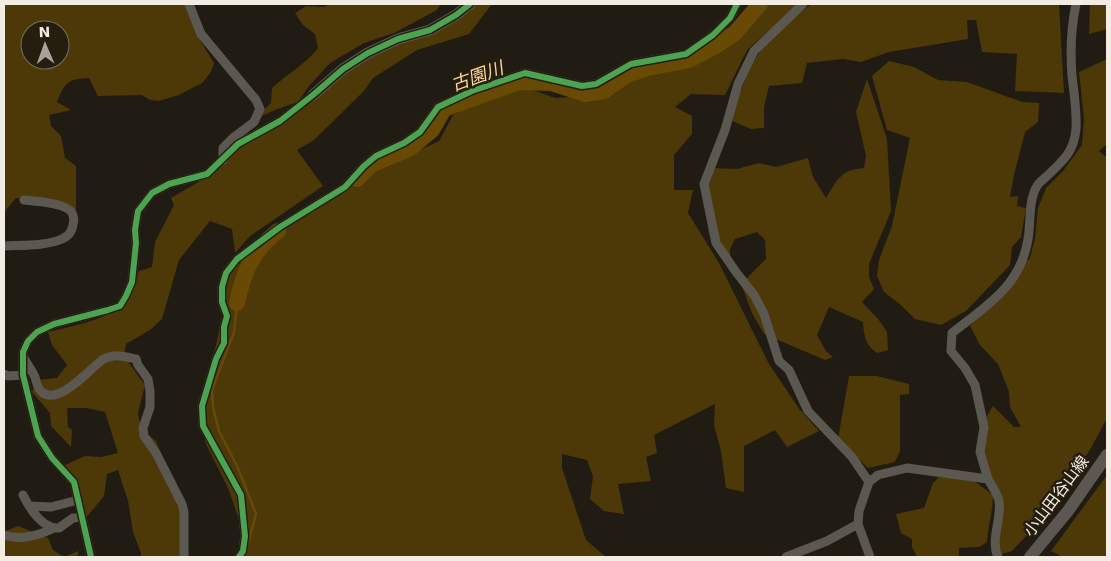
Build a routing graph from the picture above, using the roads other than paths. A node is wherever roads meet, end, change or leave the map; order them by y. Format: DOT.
graph roads {
  1 [pos="189,4"];
  2 [pos="470,4"];
  3 [pos="737,4"];
  4 [pos="803,4"];
  5 [pos="1076,4"];
  6 [pos="313,96"];
  7 [pos="223,160"];
  8 [pos="24,200"];
  9 [pos="4,246"];
  10 [pos="23,357"];
  11 [pos="4,374"];
  12 [pos="23,375"];
  13 [pos="1107,455"];
  14 [pos="988,479"];
  15 [pos="869,482"];
  16 [pos="23,495"];
  17 [pos="78,500"];
  18 [pos="28,506"];
  19 [pos="81,517"];
  20 [pos="858,524"];
  21 [pos="54,528"];
  22 [pos="4,535"];
  23 [pos="91,557"];
  24 [pos="184,557"];
  25 [pos="239,557"];
  26 [pos="786,557"];
  27 [pos="870,557"];
  28 [pos="998,557"];
  29 [pos="1030,557"];
  1 -- 7 [label="street"];
  2 -- 6 [label="street"];
  3 -- 25 [label="street"];
  4 -- 15 [label="street"];
  5 -- 14 [label="street"];
  6 -- 7 [label="street"];
  7 -- 10 [label="street"];
  8 -- 9 [label="street"];
  10 -- 12 [label="street"];
  10 -- 24 [label="street"];
  11 -- 12 [label="street"];
  12 -- 17 [label="street"];
  13 -- 29 [label="main road, 小山田谷山線"];
  14 -- 15 [label="street"];
  14 -- 28 [label="street"];
  15 -- 20 [label="street"];
  16 -- 18 [label="street"];
  17 -- 18 [label="street"];
  17 -- 19 [label="street"];
  18 -- 21 [label="street"];
  19 -- 21 [label="street"];
  19 -- 23 [label="street"];
  20 -- 26 [label="street"];
  20 -- 27 [label="street"];
  21 -- 22 [label="street"];
}
